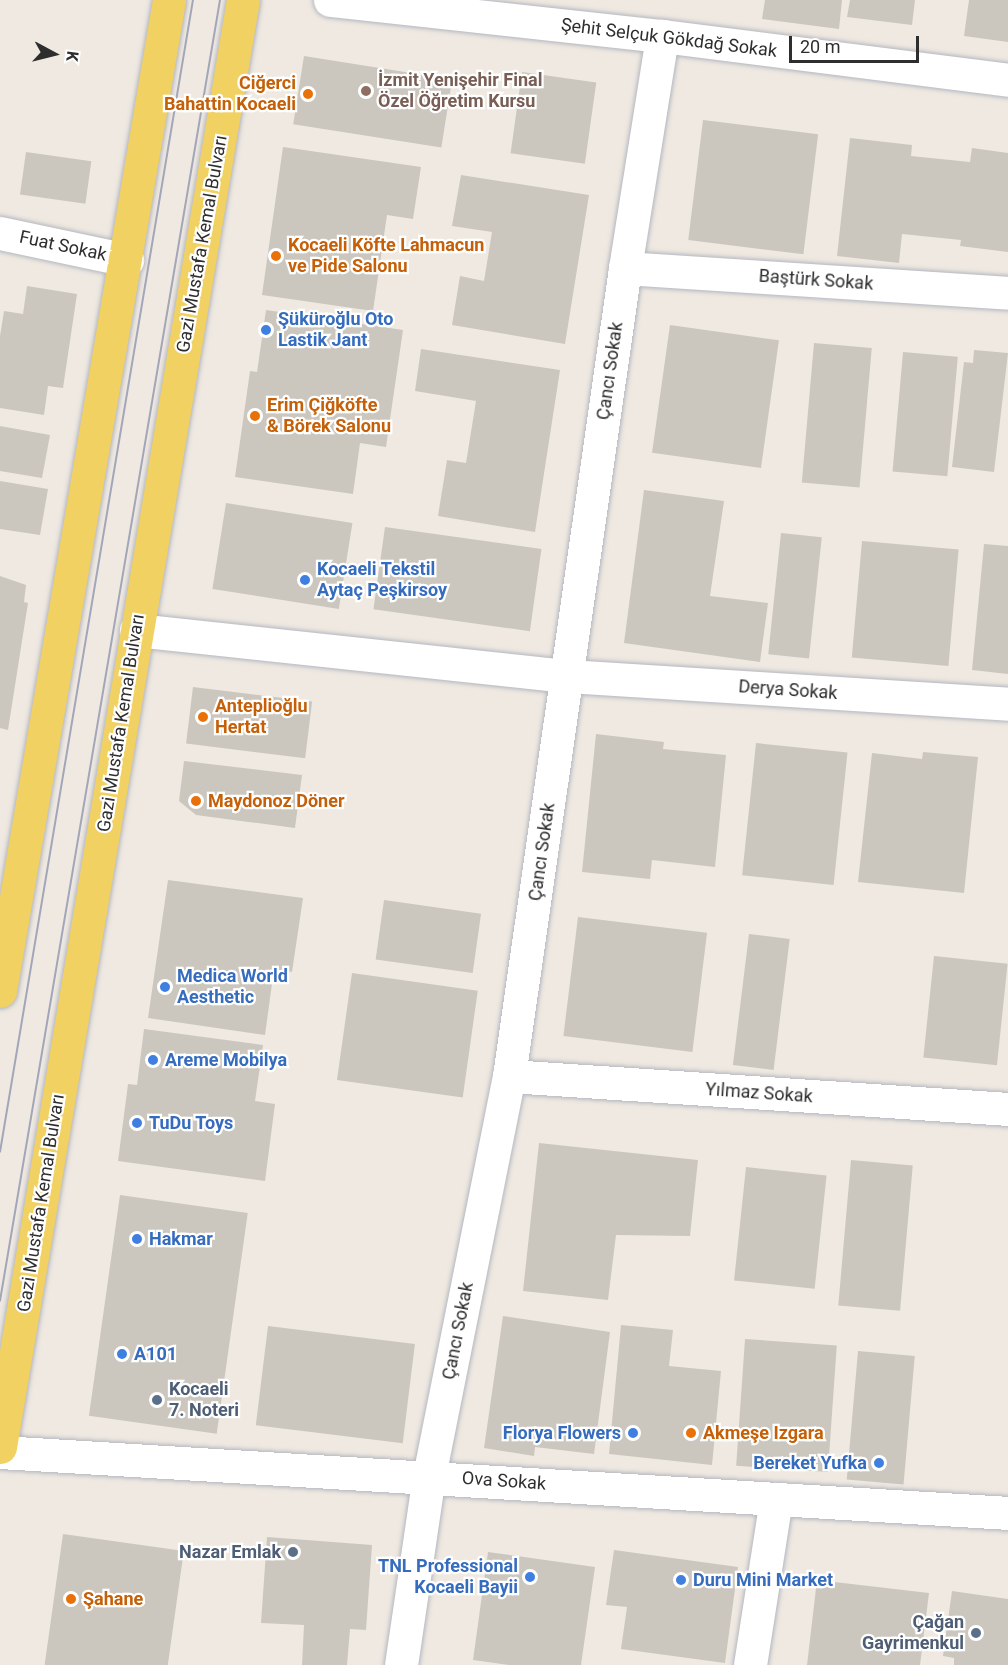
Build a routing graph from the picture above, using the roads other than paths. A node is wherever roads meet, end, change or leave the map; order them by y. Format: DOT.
graph roads {
  1 [pos="169,0"];
  2 [pos="243,0"];
  3 [pos="330,0"];
  4 [pos="662,36"];
  5 [pos="1008,80"];
  6 [pos="0,233"];
  7 [pos="127,260"];
  8 [pos="625,268"];
  9 [pos="1008,293"];
  10 [pos="136,630"];
  11 [pos="568,676"];
  12 [pos="1008,704"];
  13 [pos="0,991"];
  14 [pos="509,1076"];
  15 [pos="1008,1109"];
  16 [pos="0,1447"];
  17 [pos="0,1452"];
  18 [pos="429,1476"];
  19 [pos="776,1498"];
  20 [pos="1008,1514"];
  21 [pos="401,1665"];
  22 [pos="750,1665"];
  1 -- 7 [label="main road"];
  2 -- 10 [label="main road, Gazi Mustafa Kemal Bulvarı"];
  3 -- 4 [label="street, Şehit Selçuk Gökdağ Sokak"];
  4 -- 5 [label="street, Şehit Selçuk Gökdağ Sokak"];
  4 -- 8 [label="street, Çancı Sokak"];
  6 -- 7 [label="street, Fuat Sokak"];
  7 -- 13 [label="main road"];
  8 -- 9 [label="street, Baştürk Sokak"];
  8 -- 11 [label="street, Çancı Sokak"];
  10 -- 11 [label="street, Derya Sokak"];
  10 -- 16 [label="main road, Gazi Mustafa Kemal Bulvarı"];
  11 -- 12 [label="street, Derya Sokak"];
  11 -- 14 [label="street, Çancı Sokak"];
  14 -- 15 [label="street, Yılmaz Sokak"];
  14 -- 18 [label="street, Çancı Sokak"];
  17 -- 18 [label="street, Ova Sokak"];
  18 -- 19 [label="street, Ova Sokak"];
  18 -- 21 [label="street, Çancı Sokak"];
  19 -- 20 [label="street, Ova Sokak"];
  19 -- 22 [label="street"];
}
